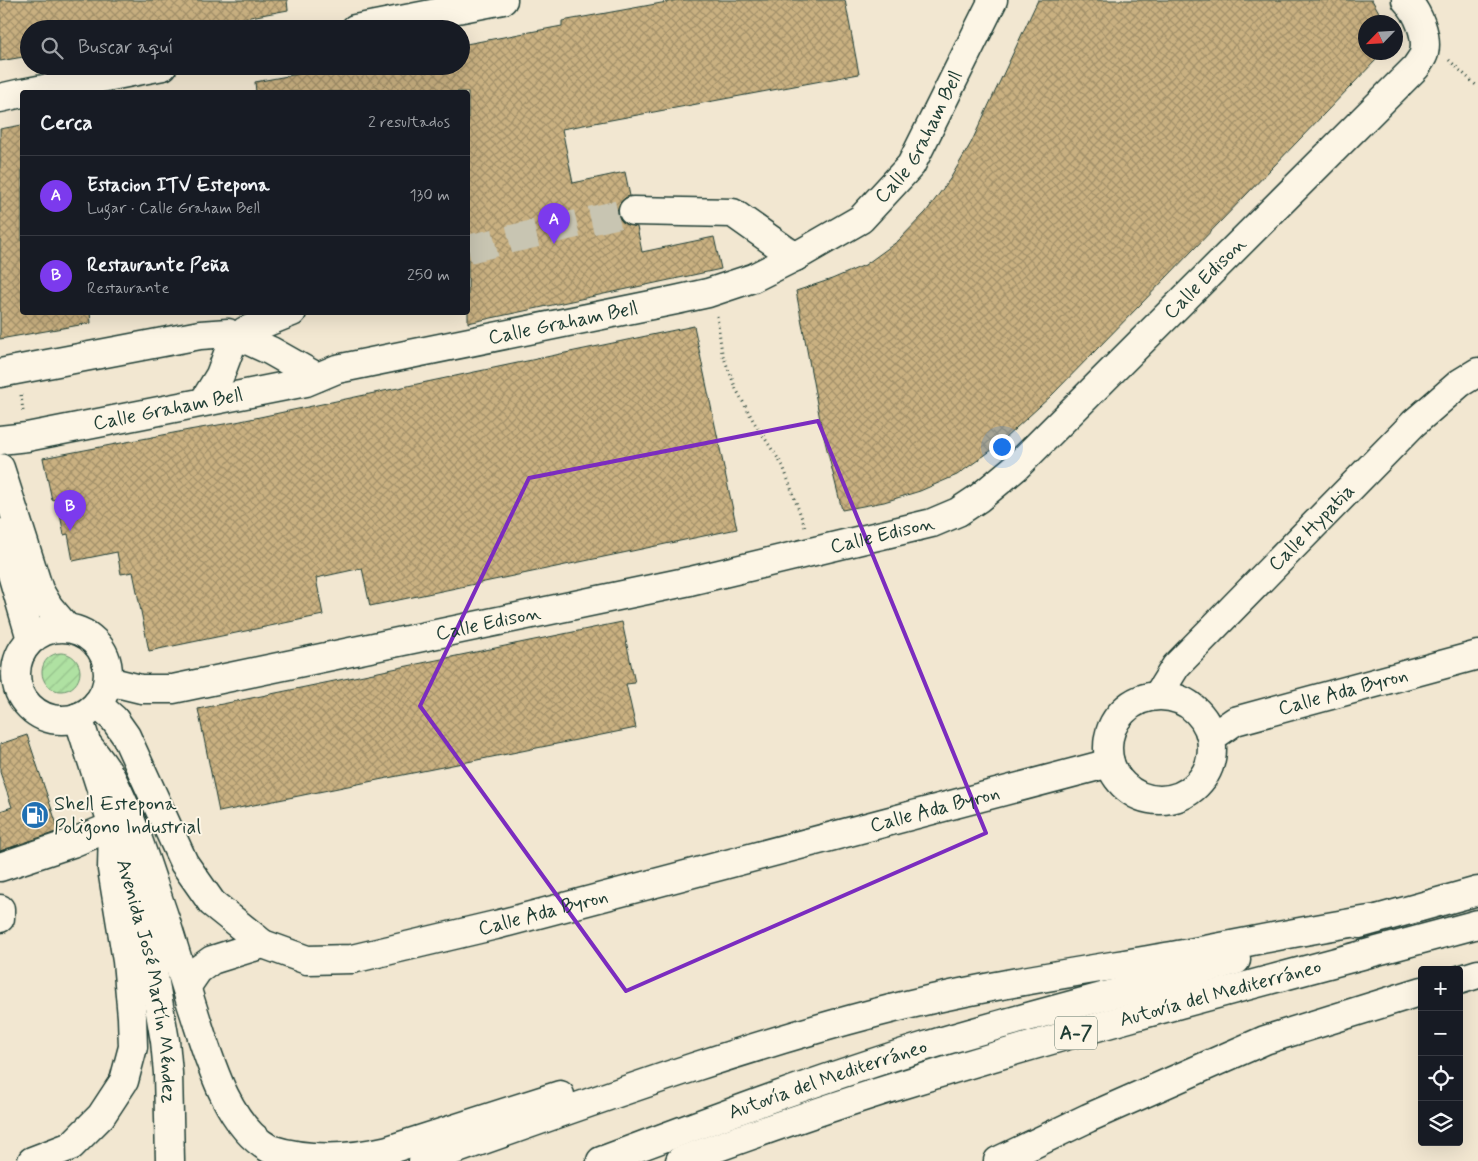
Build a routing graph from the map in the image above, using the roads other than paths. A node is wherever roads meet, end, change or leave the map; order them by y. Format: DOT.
graph roads {
  1 [pos="503,0"];
  2 [pos="993,0"];
  3 [pos="1406,0"];
  4 [pos="401,20"];
  5 [pos="116,75"];
  6 [pos="38,90"];
  7 [pos="20,94"];
  8 [pos="0,98"];
  9 [pos="633,211"];
  10 [pos="795,257"];
  11 [pos="282,315"];
  12 [pos="237,331"];
  13 [pos="9,371"];
  14 [pos="1478,372"];
  15 [pos="317,377"];
  16 [pos="204,401"];
  17 [pos="0,440"];
  18 [pos="0,468"];
  19 [pos="0,533"];
  20 [pos="66,627"];
  21 [pos="30,639"];
  22 [pos="1478,655"];
  23 [pos="6,665"];
  24 [pos="1158,695"];
  25 [pos="94,701"];
  26 [pos="1212,737"];
  27 [pos="87,744"];
  28 [pos="1110,763"];
  29 [pos="113,826"];
  30 [pos="0,867"];
  31 [pos="1478,891"];
  32 [pos="0,909"];
  33 [pos="0,918"];
  34 [pos="1376,919"];
  35 [pos="1478,924"];
  36 [pos="264,944"];
  37 [pos="1478,974"];
  38 [pos="1463,979"];
  39 [pos="186,986"];
  40 [pos="1418,992"];
  41 [pos="708,1063"];
  42 [pos="170,1158"];
  43 [pos="32,1161"];
  44 [pos="423,1161"];
  45 [pos="600,1161"];
  46 [pos="680,1161"];
  47 [pos="998,1161"];
  1 -- 4 [label="main road"];
  2 -- 10 [label="main road, Calle Graham Bell"];
  3 -- 25 [label="main road, Calle Edison"];
  5 -- 6 [label="main road"];
  7 -- 8 [label="main road"];
  9 -- 10 [label="main road"];
  10 -- 15 [label="main road, Calle Graham Bell"];
  11 -- 12 [label="main road"];
  12 -- 13 [label="main road"];
  12 -- 15 [label="main road"];
  12 -- 16 [label="main road"];
  14 -- 24 [label="main road, Calle Hypatia"];
  15 -- 16 [label="main road, Calle Graham Bell"];
  16 -- 17 [label="main road, Calle Graham Bell"];
  18 -- 20 [label="main road"];
  19 -- 21 [label="main road"];
  20 -- 21 [label="main road"];
  20 -- 25 [label="main road"];
  21 -- 23 [label="main road"];
  22 -- 26 [label="main road, Calle Ada Byron"];
  23 -- 25 [label="main road"];
  24 -- 26 [label="main road"];
  24 -- 28 [label="main road"];
  25 -- 27 [label="main road, Avenida José Martín Méndez"];
  25 -- 36 [label="main road, Calle Ada Byron"];
  26 -- 28 [label="main road"];
  27 -- 29 [label="main road, Avenida José Martín Méndez"];
  27 -- 39 [label="main road"];
  28 -- 36 [label="main road, Calle Ada Byron"];
  29 -- 30 [label="main road"];
  29 -- 42 [label="main road, Avenida José Martín Méndez"];
  29 -- 43 [label="main road"];
  31 -- 34 [label="main road, Autovía del Mediterráneo / A-7"];
  32 -- 33 [label="main road"];
  34 -- 41 [label="main road, Autovía del Mediterráneo / A-7"];
  34 -- 45 [label="main road, Autovía del Mediterráneo / A-7"];
  35 -- 46 [label="main road, Autovía del Mediterráneo / A-7"];
  36 -- 39 [label="main road"];
  37 -- 38 [label="main road"];
  39 -- 41 [label="main road"];
  40 -- 47 [label="main road"];
  41 -- 44 [label="main road"];
}
